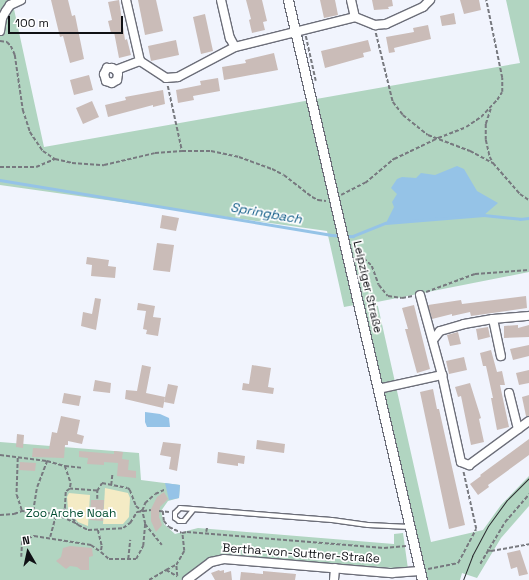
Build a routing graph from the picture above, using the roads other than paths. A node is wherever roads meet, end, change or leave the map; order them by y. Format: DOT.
graph roads {
  1 [pos="21,0"];
  2 [pos="126,0"];
  3 [pos="221,0"];
  4 [pos="288,0"];
  5 [pos="351,0"];
  6 [pos="430,0"];
  7 [pos="355,17"];
  8 [pos="0,31"];
  9 [pos="295,32"];
  10 [pos="235,47"];
  11 [pos="140,61"];
  12 [pos="116,70"];
  13 [pos="420,295"];
  14 [pos="529,316"];
  15 [pos="493,319"];
  16 [pos="433,340"];
  17 [pos="501,356"];
  18 [pos="442,375"];
  19 [pos="378,390"];
  20 [pos="510,394"];
  21 [pos="529,421"];
  22 [pos="518,429"];
  23 [pos="193,510"];
  24 [pos="410,527"];
  25 [pos="335,568"];
  26 [pos="421,576"];
  27 [pos="186,580"];
  28 [pos="334,580"];
  1 -- 8 [label="street"];
  2 -- 11 [label="street"];
  3 -- 10 [label="street"];
  4 -- 9 [label="street, Leipziger Straße"];
  5 -- 7 [label="street"];
  6 -- 7 [label="street"];
  7 -- 9 [label="street"];
  9 -- 10 [label="street"];
  9 -- 19 [label="street, Leipziger Straße"];
  10 -- 11 [label="street"];
  11 -- 12 [label="street"];
  13 -- 16 [label="street"];
  14 -- 15 [label="street"];
  15 -- 16 [label="street"];
  15 -- 17 [label="street"];
  16 -- 18 [label="street"];
  18 -- 19 [label="street"];
  18 -- 22 [label="street"];
  19 -- 24 [label="street, Leipziger Straße"];
  20 -- 22 [label="street"];
  21 -- 22 [label="street"];
  23 -- 23 [label="lane"];
  23 -- 24 [label="lane"];
  24 -- 26 [label="street, Leipziger Straße"];
  25 -- 26 [label="street, Bertha-von-Suttner-Straße"];
  25 -- 27 [label="street, Bertha-von-Suttner-Straße"];
  25 -- 28 [label="street"];
}
